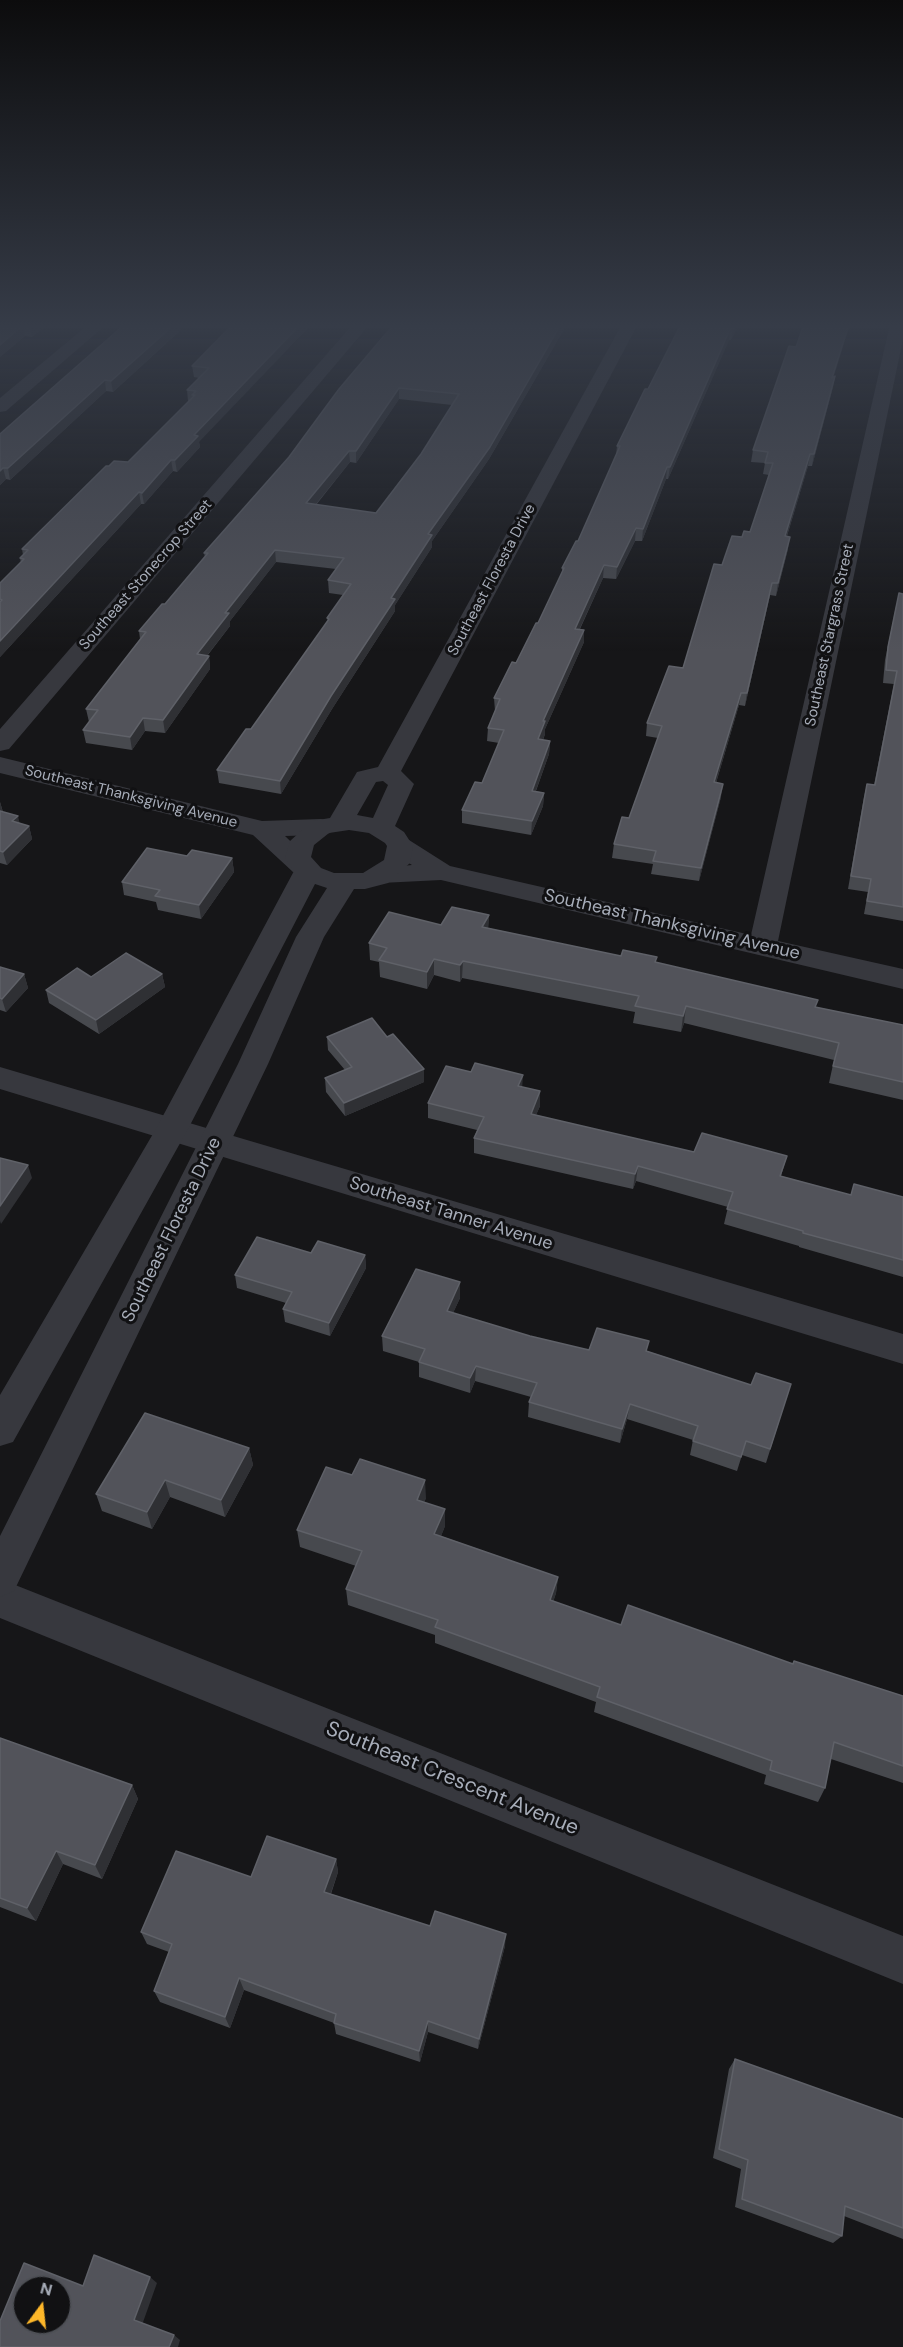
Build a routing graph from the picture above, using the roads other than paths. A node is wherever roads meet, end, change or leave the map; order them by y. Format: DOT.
graph roads {
  1 [pos="268,434"];
  2 [pos="571,434"];
  3 [pos="874,434"];
  4 [pos="0,744"];
  5 [pos="0,765"];
  6 [pos="388,772"];
  7 [pos="331,825"];
  8 [pos="262,829"];
  9 [pos="390,837"];
  10 [pos="305,869"];
  11 [pos="441,872"];
  12 [pos="381,875"];
  13 [pos="344,883"];
  14 [pos="763,945"];
  15 [pos="903,979"];
  16 [pos="0,1077"];
  17 [pos="172,1129"];
  18 [pos="216,1143"];
  19 [pos="903,1349"];
  20 [pos="0,1430"];
  21 [pos="0,1578"];
  22 [pos="0,1598"];
  23 [pos="903,1960"];
  1 -- 4 [label="street, Southeast Stonecrop Street"];
  2 -- 6 [label="street, Southeast Floresta Drive"];
  3 -- 14 [label="street, Southeast Stargrass Street"];
  5 -- 8 [label="street, Southeast Thanksgiving Avenue"];
  6 -- 7 [label="street"];
  6 -- 9 [label="street"];
  7 -- 8 [label="street, Southeast Thanksgiving Avenue"];
  7 -- 9 [label="street"];
  7 -- 10 [label="street"];
  8 -- 10 [label="street, Southeast Thanksgiving Avenue"];
  9 -- 11 [label="street, Southeast Thanksgiving Avenue"];
  9 -- 12 [label="street"];
  10 -- 13 [label="street"];
  10 -- 17 [label="street"];
  11 -- 12 [label="street, Southeast Thanksgiving Avenue"];
  11 -- 14 [label="street, Southeast Thanksgiving Avenue"];
  12 -- 13 [label="street"];
  13 -- 18 [label="street, Southeast Floresta Drive"];
  14 -- 15 [label="street, Southeast Thanksgiving Avenue"];
  16 -- 17 [label="street, Southeast Tanner Avenue"];
  17 -- 18 [label="street, Southeast Tanner Avenue"];
  17 -- 20 [label="street"];
  18 -- 19 [label="street, Southeast Tanner Avenue"];
  18 -- 21 [label="street, Southeast Floresta Drive"];
  22 -- 23 [label="street, Southeast Crescent Avenue"];
}
